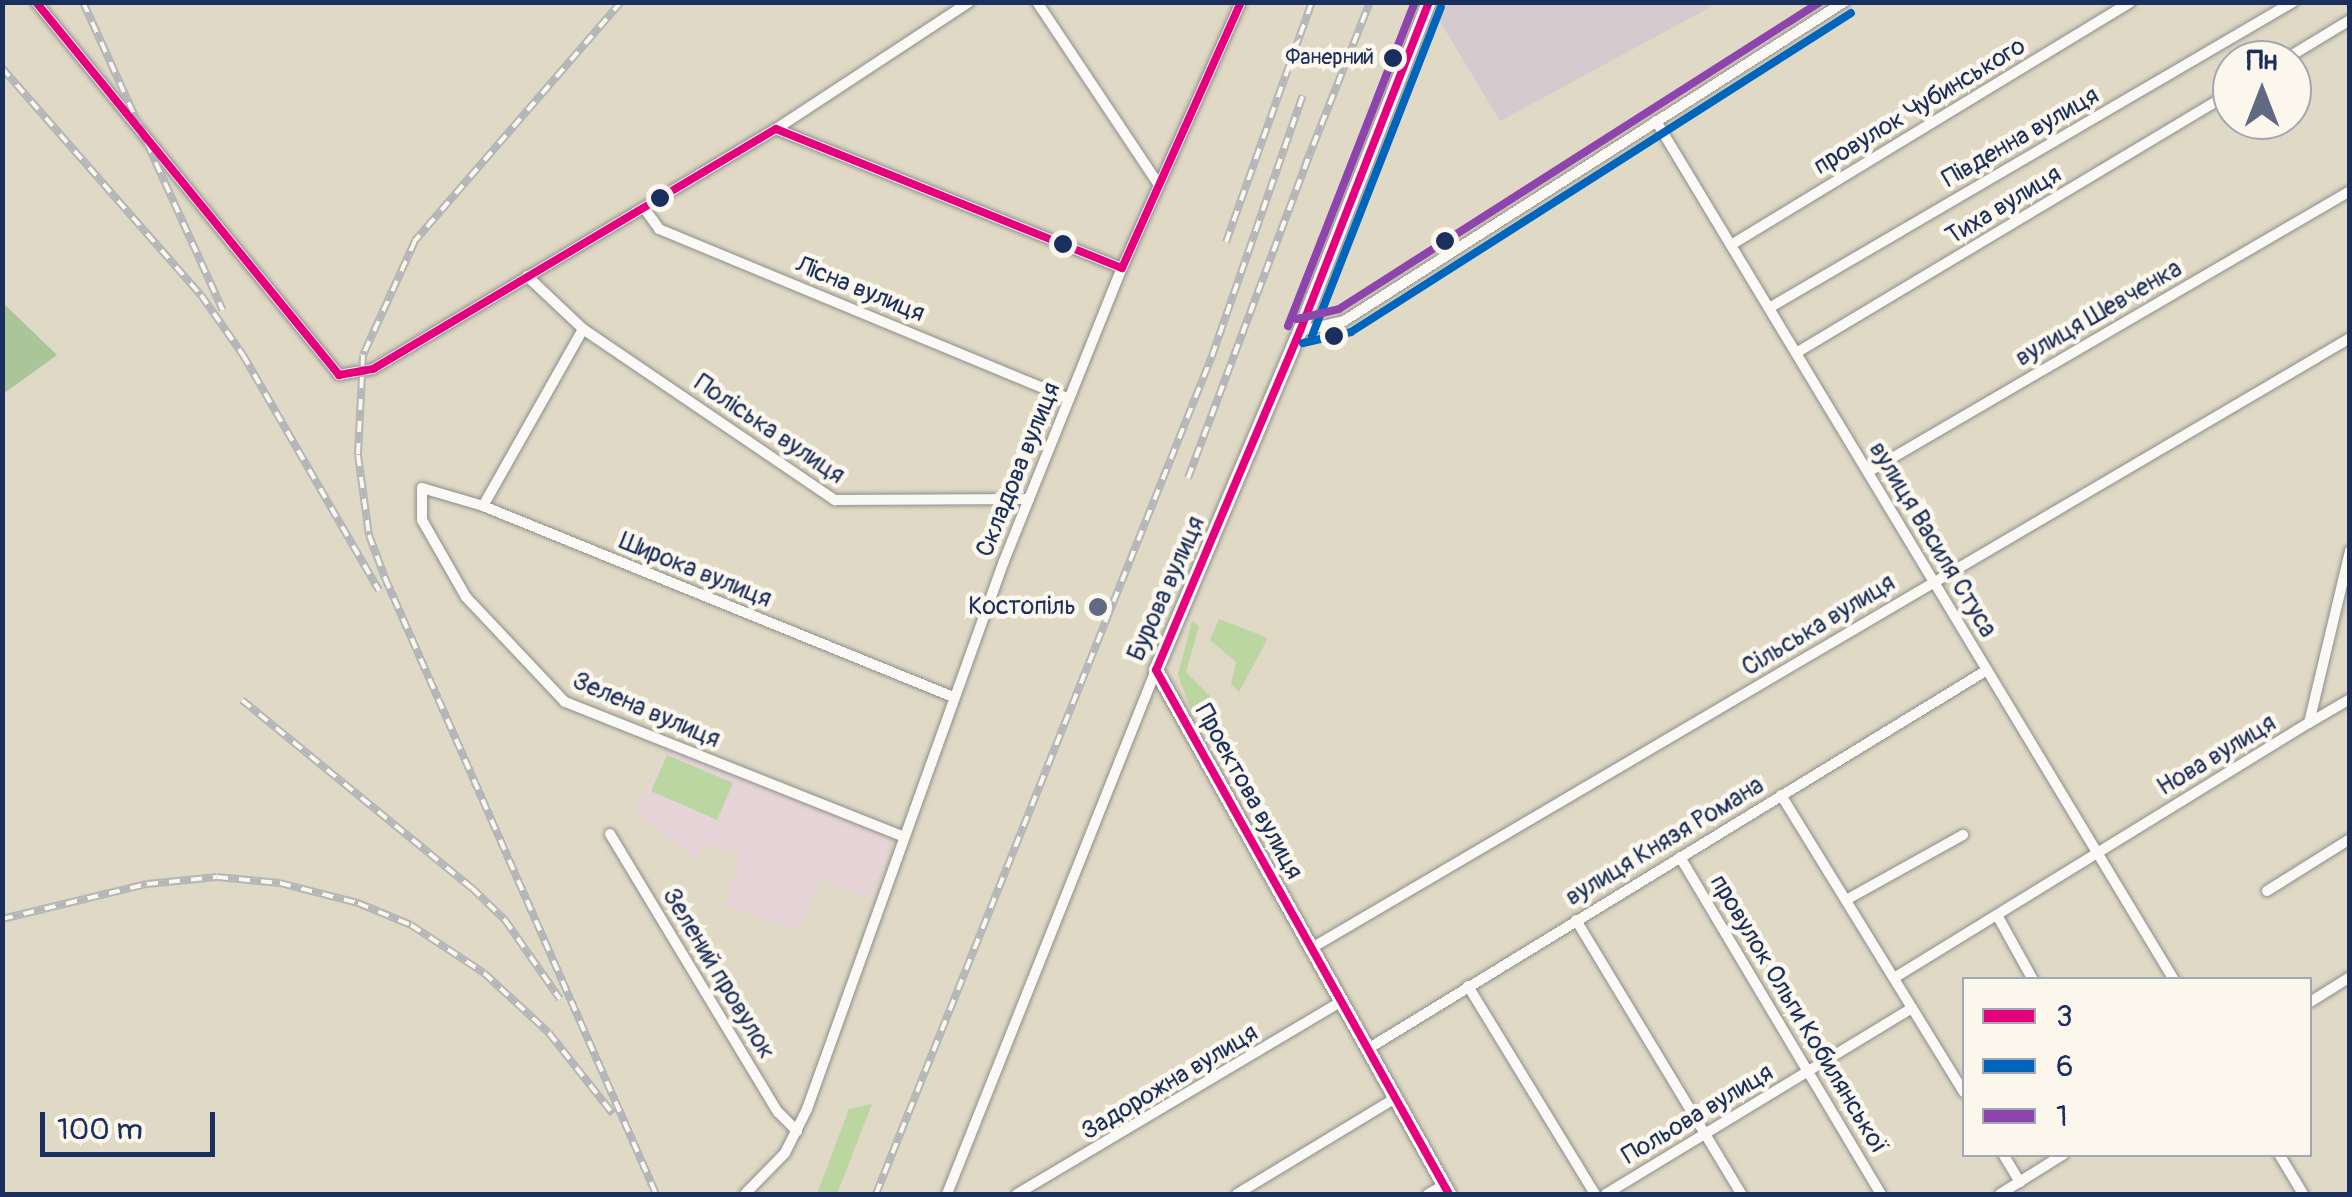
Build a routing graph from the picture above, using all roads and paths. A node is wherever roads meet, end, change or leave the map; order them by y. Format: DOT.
graph roads {
  1 [pos="36,2"];
  2 [pos="969,2"];
  3 [pos="1037,2"];
  4 [pos="1242,2"];
  5 [pos="1429,2"];
  6 [pos="1844,2"];
  7 [pos="2130,2"];
  8 [pos="2294,2"];
  9 [pos="2350,20"];
  10 [pos="2312,43"];
  11 [pos="2212,104"];
  12 [pos="1656,121"];
  13 [pos="776,129"];
  14 [pos="1159,185"];
  15 [pos="2350,191"];
  16 [pos="644,208"];
  17 [pos="1731,245"];
  18 [pos="1122,268"];
  19 [pos="527,276"];
  20 [pos="1769,308"];
  21 [pos="584,329"];
  22 [pos="1300,331"];
  23 [pos="2350,338"];
  24 [pos="1796,353"];
  25 [pos="1069,399"];
  26 [pos="1868,472"];
  27 [pos="422,488"];
  28 [pos="1029,500"];
  29 [pos="483,506"];
  30 [pos="2350,550"];
  31 [pos="1933,580"];
  32 [pos="1156,670"];
  33 [pos="1986,670"];
  34 [pos="952,696"];
  35 [pos="2350,699"];
  36 [pos="2310,723"];
  37 [pos="1781,795"];
  38 [pos="610,834"];
  39 [pos="1963,834"];
  40 [pos="902,836"];
  41 [pos="2350,839"];
  42 [pos="2098,853"];
  43 [pos="1680,856"];
  44 [pos="2267,891"];
  45 [pos="1846,900"];
  46 [pos="1997,915"];
  47 [pos="1576,920"];
  48 [pos="1310,949"];
  49 [pos="2031,977"];
  50 [pos="2172,977"];
  51 [pos="2350,977"];
  52 [pos="1894,978"];
  53 [pos="1468,986"];
  54 [pos="2312,1001"];
  55 [pos="1341,1002"];
  56 [pos="1912,1008"];
  57 [pos="1366,1050"];
  58 [pos="1808,1072"];
  59 [pos="1962,1089"];
  60 [pos="1392,1100"];
  61 [pos="797,1131"];
  62 [pos="1705,1134"];
  63 [pos="2005,1157"];
  64 [pos="2059,1157"];
  65 [pos="2281,1157"];
  66 [pos="2020,1182"];
  67 [pos="1447,1190"];
  68 [pos="745,1194"];
  69 [pos="947,1194"];
  70 [pos="1017,1194"];
  71 [pos="1237,1194"];
  72 [pos="1428,1194"];
  73 [pos="1595,1194"];
  74 [pos="1606,1194"];
  75 [pos="1741,1194"];
  76 [pos="1881,1194"];
  77 [pos="2000,1194"];
  78 [pos="2304,1194"];
  1 -- 19 [label="street"];
  2 -- 13 [label="street"];
  3 -- 14 [label="street"];
  4 -- 14 [label="street, Складова вулиця"];
  5 -- 22 [label="main road, Бурова вулиця"];
  6 -- 12 [label="street"];
  7 -- 17 [label="street, провулок Чубинського"];
  8 -- 20 [label="street, Південна вулиця"];
  9 -- 10 [label="street"];
  11 -- 24 [label="street, Тиха вулиця"];
  12 -- 17 [label="street, вулиця Василя Стуса"];
  12 -- 22 [label="street"];
  13 -- 16 [label="street"];
  13 -- 18 [label="street"];
  14 -- 18 [label="street, Складова вулиця"];
  15 -- 26 [label="street, вулиця Шевченка"];
  16 -- 19 [label="street"];
  16 -- 25 [label="street, Лісна вулиця"];
  17 -- 20 [label="street, вулиця Василя Стуса"];
  18 -- 25 [label="street, Складова вулиця"];
  19 -- 21 [label="street, Поліська вулиця"];
  20 -- 24 [label="street, вулиця Василя Стуса"];
  21 -- 28 [label="street, Поліська вулиця"];
  21 -- 29 [label="street"];
  22 -- 32 [label="main road, Бурова вулиця"];
  23 -- 31 [label="street, Сільська вулиця"];
  24 -- 26 [label="street, вулиця Василя Стуса"];
  25 -- 28 [label="street, Складова вулиця"];
  26 -- 31 [label="street, вулиця Василя Стуса"];
  27 -- 29 [label="street, Широка вулиця"];
  27 -- 40 [label="street, Зелена вулиця"];
  28 -- 34 [label="street, Складова вулиця"];
  29 -- 34 [label="street, Широка вулиця"];
  30 -- 36 [label="street, Нова вулиця"];
  31 -- 33 [label="street, вулиця Василя Стуса"];
  31 -- 48 [label="street, Сільська вулиця"];
  32 -- 48 [label="main road, Проектова вулиця"];
  32 -- 69 [label="street, Бурова вулиця"];
  33 -- 37 [label="street, вулиця Князя Романа"];
  33 -- 42 [label="street, вулиця Василя Стуса"];
  34 -- 40 [label="street, Складова вулиця"];
  35 -- 36 [label="street"];
  36 -- 42 [label="street, Нова вулиця"];
  37 -- 43 [label="street, вулиця Князя Романа"];
  37 -- 45 [label="street"];
  38 -- 61 [label="street, Зелений провулок"];
  39 -- 45 [label="street"];
  40 -- 61 [label="street, Складова вулиця"];
  41 -- 44 [label="street"];
  42 -- 46 [label="street"];
  42 -- 50 [label="street, вулиця Василя Стуса"];
  43 -- 47 [label="street, вулиця Князя Романа"];
  43 -- 58 [label="street, провулок Ольги Кобилянської"];
  45 -- 52 [label="street"];
  46 -- 49 [label="street"];
  46 -- 52 [label="street"];
  47 -- 53 [label="street, вулиця Князя Романа"];
  47 -- 62 [label="street"];
  48 -- 55 [label="main road, Проектова вулиця"];
  51 -- 54 [label="street"];
  52 -- 56 [label="street"];
  53 -- 57 [label="street, вулиця Князя Романа"];
  53 -- 73 [label="street"];
  55 -- 57 [label="main road, Проектова вулиця"];
  55 -- 70 [label="street, Задорожна вулиця"];
  56 -- 58 [label="street, Польова вулиця"];
  56 -- 59 [label="street"];
  57 -- 60 [label="main road, Проектова вулиця"];
  58 -- 62 [label="street, Польова вулиця"];
  58 -- 76 [label="street, провулок Ольги Кобилянської"];
  60 -- 67 [label="main road, Проектова вулиця"];
  60 -- 71 [label="street"];
  61 -- 68 [label="street, Складова вулиця"];
  62 -- 74 [label="street, Польова вулиця"];
  62 -- 75 [label="street"];
  63 -- 66 [label="street"];
  64 -- 66 [label="street"];
  65 -- 78 [label="street"];
  66 -- 77 [label="street"];
  67 -- 72 [label="street"];
}
